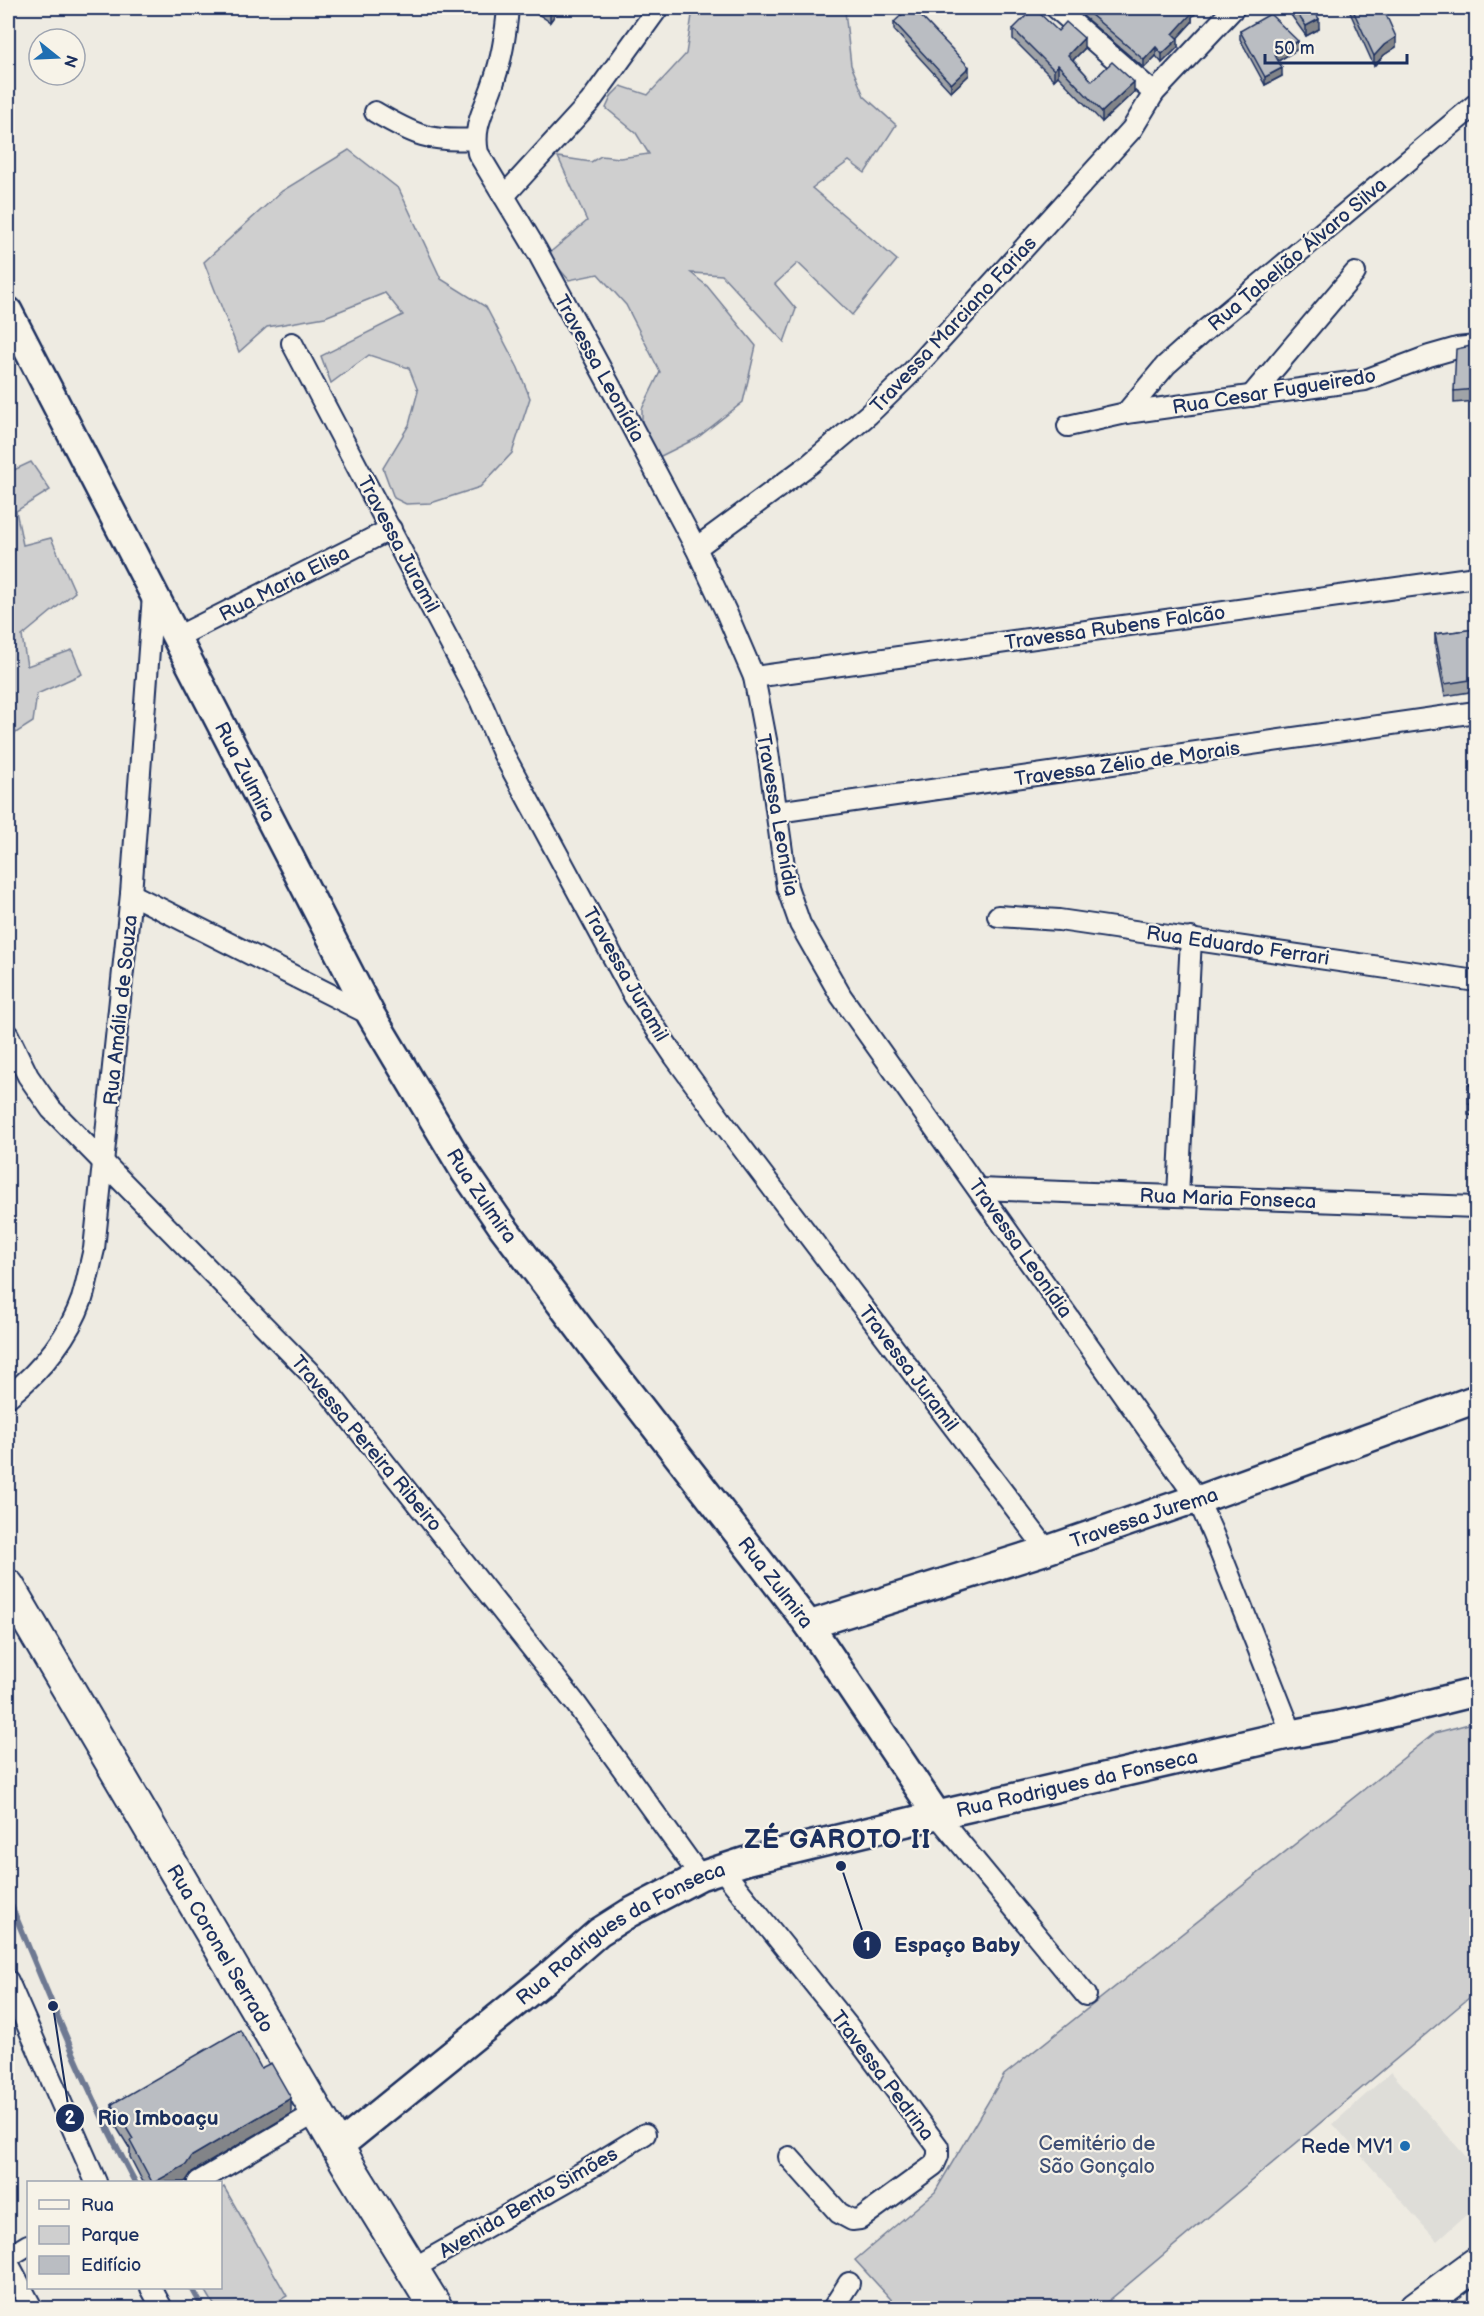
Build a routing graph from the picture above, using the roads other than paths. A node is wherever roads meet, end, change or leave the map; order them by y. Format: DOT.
graph roads {
  1 [pos="508,8"];
  2 [pos="658,8"];
  3 [pos="1056,8"];
  4 [pos="1234,8"];
  5 [pos="1154,93"];
  6 [pos="1476,104"];
  7 [pos="375,112"];
  8 [pos="475,139"];
  9 [pos="504,196"];
  10 [pos="1355,273"];
  11 [pos="8,311"];
  12 [pos="292,343"];
  13 [pos="1476,346"];
  14 [pos="1251,396"];
  15 [pos="1126,413"];
  16 [pos="1068,426"];
  17 [pos="391,529"];
  18 [pos="696,548"];
  19 [pos="1476,577"];
  20 [pos="153,595"];
  21 [pos="177,637"];
  22 [pos="754,677"];
  23 [pos="1476,712"];
  24 [pos="777,812"];
  25 [pos="131,894"];
  26 [pos="998,916"];
  27 [pos="1191,938"];
  28 [pos="1476,981"];
  29 [pos="371,1015"];
  30 [pos="8,1035"];
  31 [pos="104,1162"];
  32 [pos="979,1189"];
  33 [pos="1178,1196"];
  34 [pos="1476,1207"];
  35 [pos="8,1397"];
  36 [pos="1476,1399"];
  37 [pos="1198,1500"];
  38 [pos="1047,1550"];
  39 [pos="8,1586"];
  40 [pos="809,1625"];
  41 [pos="1476,1692"];
  42 [pos="1292,1734"];
  43 [pos="937,1815"];
  44 [pos="710,1872"];
  45 [pos="8,1981"];
  46 [pos="1086,1995"];
  47 [pos="317,2112"];
  48 [pos="645,2134"];
  49 [pos="338,2147"];
  50 [pos="789,2157"];
  51 [pos="96,2181"];
  52 [pos="200,2181"];
  53 [pos="27,2246"];
  54 [pos="8,2257"];
  55 [pos="8,2263"];
  56 [pos="1476,2264"];
  57 [pos="412,2268"];
  58 [pos="849,2283"];
  59 [pos="151,2289"];
  60 [pos="32,2308"];
  61 [pos="162,2308"];
  62 [pos="436,2308"];
  63 [pos="833,2308"];
  64 [pos="1416,2308"];
  1 -- 8 [label="street"];
  2 -- 9 [label="street"];
  3 -- 5 [label="street"];
  4 -- 5 [label="street, Travessa Marciano Farias"];
  5 -- 18 [label="street, Travessa Marciano Farias"];
  6 -- 15 [label="street, Rua Tabelião Álvaro Silva"];
  7 -- 8 [label="street"];
  8 -- 9 [label="street, Travessa Leonídia"];
  9 -- 18 [label="street, Travessa Leonídia"];
  10 -- 14 [label="street"];
  11 -- 20 [label="main road, Rua Zulmira"];
  12 -- 17 [label="street, Travessa Juramil"];
  13 -- 14 [label="street, Rua Cesar Fugueiredo"];
  14 -- 15 [label="street, Rua Cesar Fugueiredo"];
  15 -- 16 [label="street, Rua Cesar Fugueiredo"];
  17 -- 21 [label="street, Rua Maria Elisa"];
  17 -- 38 [label="street, Travessa Juramil"];
  18 -- 22 [label="street, Travessa Leonídia"];
  19 -- 22 [label="street, Travessa Rubens Falcão"];
  20 -- 21 [label="main road, Rua Zulmira"];
  20 -- 25 [label="street, Rua Amália de Souza"];
  21 -- 29 [label="main road, Rua Zulmira"];
  22 -- 24 [label="street, Travessa Leonídia"];
  23 -- 24 [label="street, Travessa Zélio de Morais"];
  24 -- 32 [label="street, Travessa Leonídia"];
  25 -- 29 [label="street"];
  25 -- 31 [label="street, Rua Amália de Souza"];
  26 -- 27 [label="street, Rua Eduardo Ferrari"];
  27 -- 28 [label="street, Rua Eduardo Ferrari"];
  27 -- 33 [label="street"];
  29 -- 40 [label="main road, Rua Zulmira"];
  30 -- 31 [label="street, Travessa Pereira Ribeiro"];
  31 -- 35 [label="street, Rua Amália de Souza"];
  31 -- 44 [label="street, Travessa Pereira Ribeiro"];
  32 -- 33 [label="street, Rua Maria Fonseca"];
  32 -- 37 [label="street, Travessa Leonídia"];
  33 -- 34 [label="street, Rua Maria Fonseca"];
  36 -- 37 [label="main road, Travessa Jurema"];
  37 -- 38 [label="main road, Travessa Jurema"];
  37 -- 42 [label="street, Travessa Leonídia"];
  38 -- 40 [label="main road, Travessa Jurema"];
  39 -- 47 [label="main road, Rua Coronel Serrado"];
  40 -- 43 [label="main road, Rua Zulmira"];
  41 -- 42 [label="main road, Rua Rodrigues da Fonseca"];
  42 -- 43 [label="main road, Rua Rodrigues da Fonseca"];
  43 -- 44 [label="main road, Rua Rodrigues da Fonseca"];
  43 -- 46 [label="street, Rua Zulmira"];
  44 -- 49 [label="main road, Rua Rodrigues da Fonseca"];
  44 -- 50 [label="street, Travessa Pedrina"];
  45 -- 51 [label="street"];
  47 -- 49 [label="main road, Rua Coronel Serrado"];
  47 -- 52 [label="street"];
  48 -- 57 [label="street, Avenida Bento Simões"];
  49 -- 57 [label="main road, Rua Coronel Serrado"];
  53 -- 54 [label="street"];
  55 -- 60 [label="street"];
  56 -- 64 [label="main road"];
  57 -- 62 [label="main road, Rua Coronel Serrado"];
  58 -- 63 [label="street"];
  59 -- 61 [label="street"];
}
